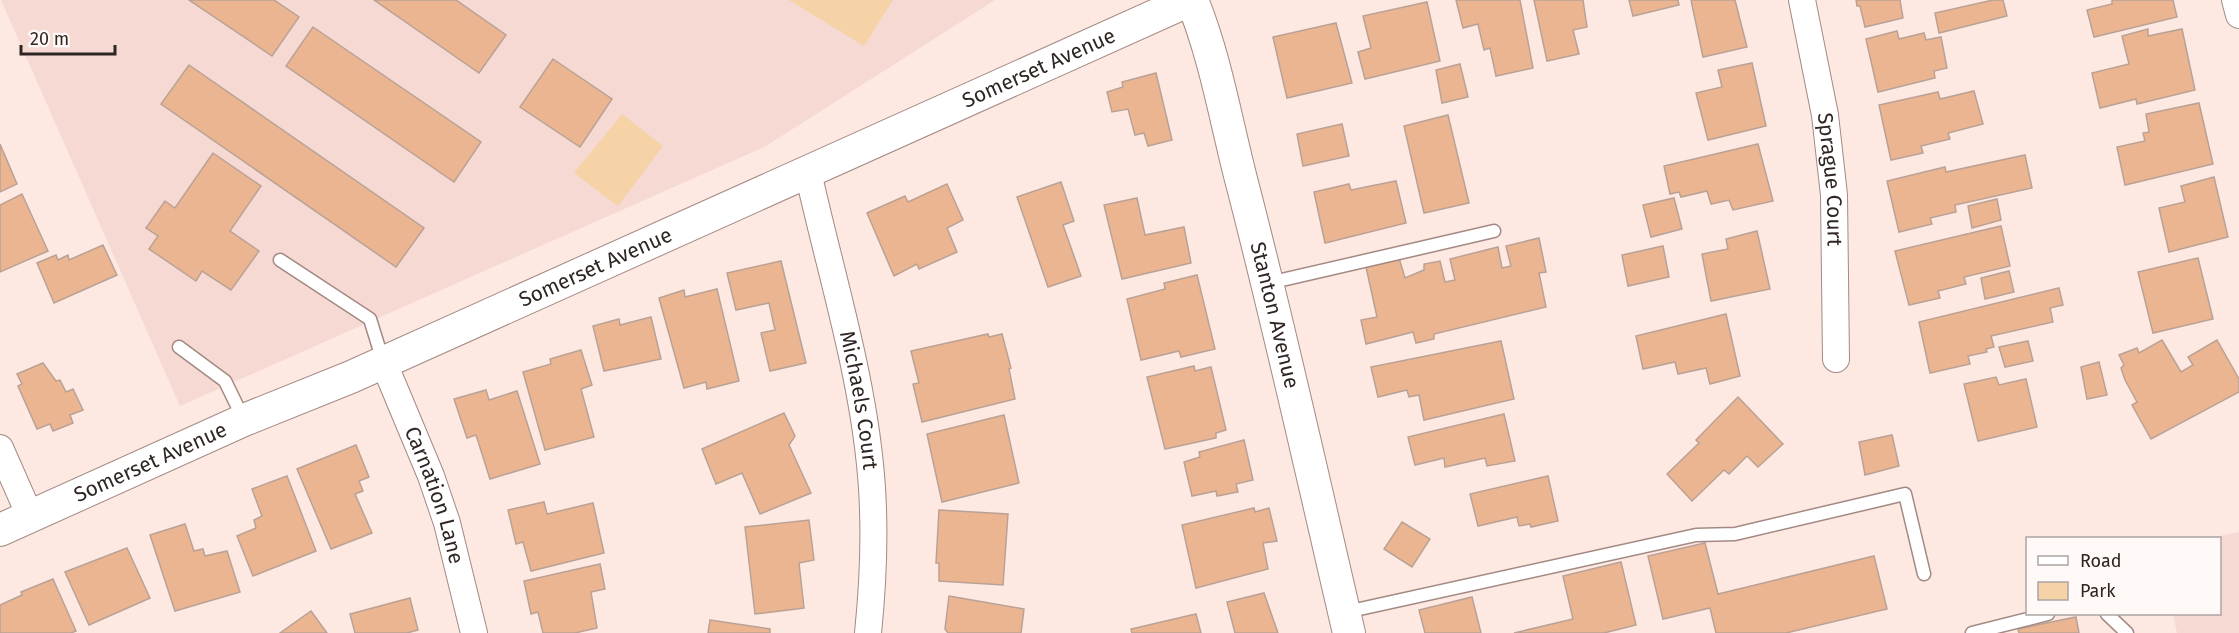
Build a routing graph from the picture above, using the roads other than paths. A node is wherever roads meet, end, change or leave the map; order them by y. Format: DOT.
graph roads {
  1 [pos="1191,0"];
  2 [pos="1802,0"];
  3 [pos="2235,0"];
  4 [pos="2239,15"];
  5 [pos="808,172"];
  6 [pos="1494,231"];
  7 [pos="280,260"];
  8 [pos="1268,283"];
  9 [pos="179,347"];
  10 [pos="1836,359"];
  11 [pos="383,361"];
  12 [pos="244,420"];
  13 [pos="0,447"];
  14 [pos="30,516"];
  15 [pos="0,530"];
  16 [pos="1924,574"];
  17 [pos="2044,615"];
  18 [pos="2108,615"];
  19 [pos="1347,623"];
  20 [pos="474,633"];
  21 [pos="868,633"];
  22 [pos="1972,633"];
  23 [pos="2127,633"];
  1 -- 5 [label="street, Somerset Avenue"];
  1 -- 8 [label="street, Stanton Avenue"];
  2 -- 10 [label="street, Sprague Court"];
  3 -- 4 [label="street"];
  5 -- 11 [label="street, Somerset Avenue"];
  5 -- 21 [label="street, Michaels Court"];
  6 -- 8 [label="lane"];
  7 -- 11 [label="lane"];
  8 -- 19 [label="street, Stanton Avenue"];
  9 -- 12 [label="lane"];
  11 -- 12 [label="street, Somerset Avenue"];
  11 -- 20 [label="street, Carnation Lane"];
  12 -- 14 [label="street, Somerset Avenue"];
  13 -- 14 [label="street"];
  14 -- 15 [label="street, Somerset Avenue"];
  16 -- 19 [label="lane"];
  17 -- 22 [label="lane"];
  18 -- 23 [label="lane"];
}
